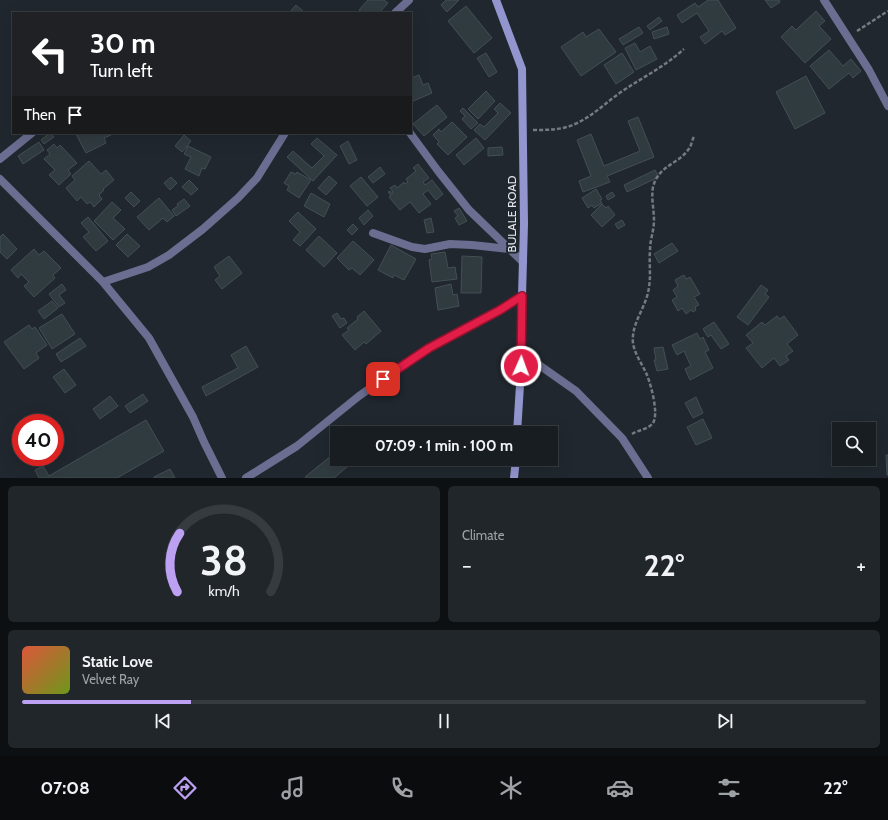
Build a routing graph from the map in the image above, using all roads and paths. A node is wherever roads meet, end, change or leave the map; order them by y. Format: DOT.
graph roads {
  1 [pos="409,0"];
  2 [pos="496,0"];
  3 [pos="824,0"];
  4 [pos="888,11"];
  5 [pos="396,12"];
  6 [pos="848,37"];
  7 [pos="684,49"];
  8 [pos="888,106"];
  9 [pos="523,131"];
  10 [pos="31,134"];
  11 [pos="284,134"];
  12 [pos="411,134"];
  13 [pos="694,136"];
  14 [pos="0,159"];
  15 [pos="0,179"];
  16 [pos="373,233"];
  17 [pos="509,248"];
  18 [pos="523,262"];
  19 [pos="102,282"];
  20 [pos="522,296"];
  21 [pos="522,353"];
  22 [pos="517,426"];
  23 [pos="622,438"];
  24 [pos="515,466"];
  25 [pos="222,478"];
  26 [pos="246,478"];
  27 [pos="514,478"];
  28 [pos="648,478"];
  1 -- 5 [label="street"];
  2 -- 9 [label="street, BULALE ROAD"];
  3 -- 6 [label="street"];
  4 -- 6 [label="path"];
  6 -- 8 [label="street"];
  7 -- 9 [label="path"];
  9 -- 18 [label="street, BULALE ROAD"];
  10 -- 14 [label="street"];
  11 -- 19 [label="street"];
  12 -- 17 [label="street"];
  13 -- 23 [label="path"];
  15 -- 19 [label="street"];
  16 -- 17 [label="street"];
  17 -- 18 [label="street"];
  18 -- 20 [label="street, BULALE ROAD"];
  19 -- 25 [label="street"];
  20 -- 21 [label="street, BULALE ROAD"];
  20 -- 26 [label="street"];
  21 -- 22 [label="street, BULALE ROAD"];
  21 -- 23 [label="street"];
  23 -- 28 [label="street"];
  24 -- 27 [label="street"];
}
